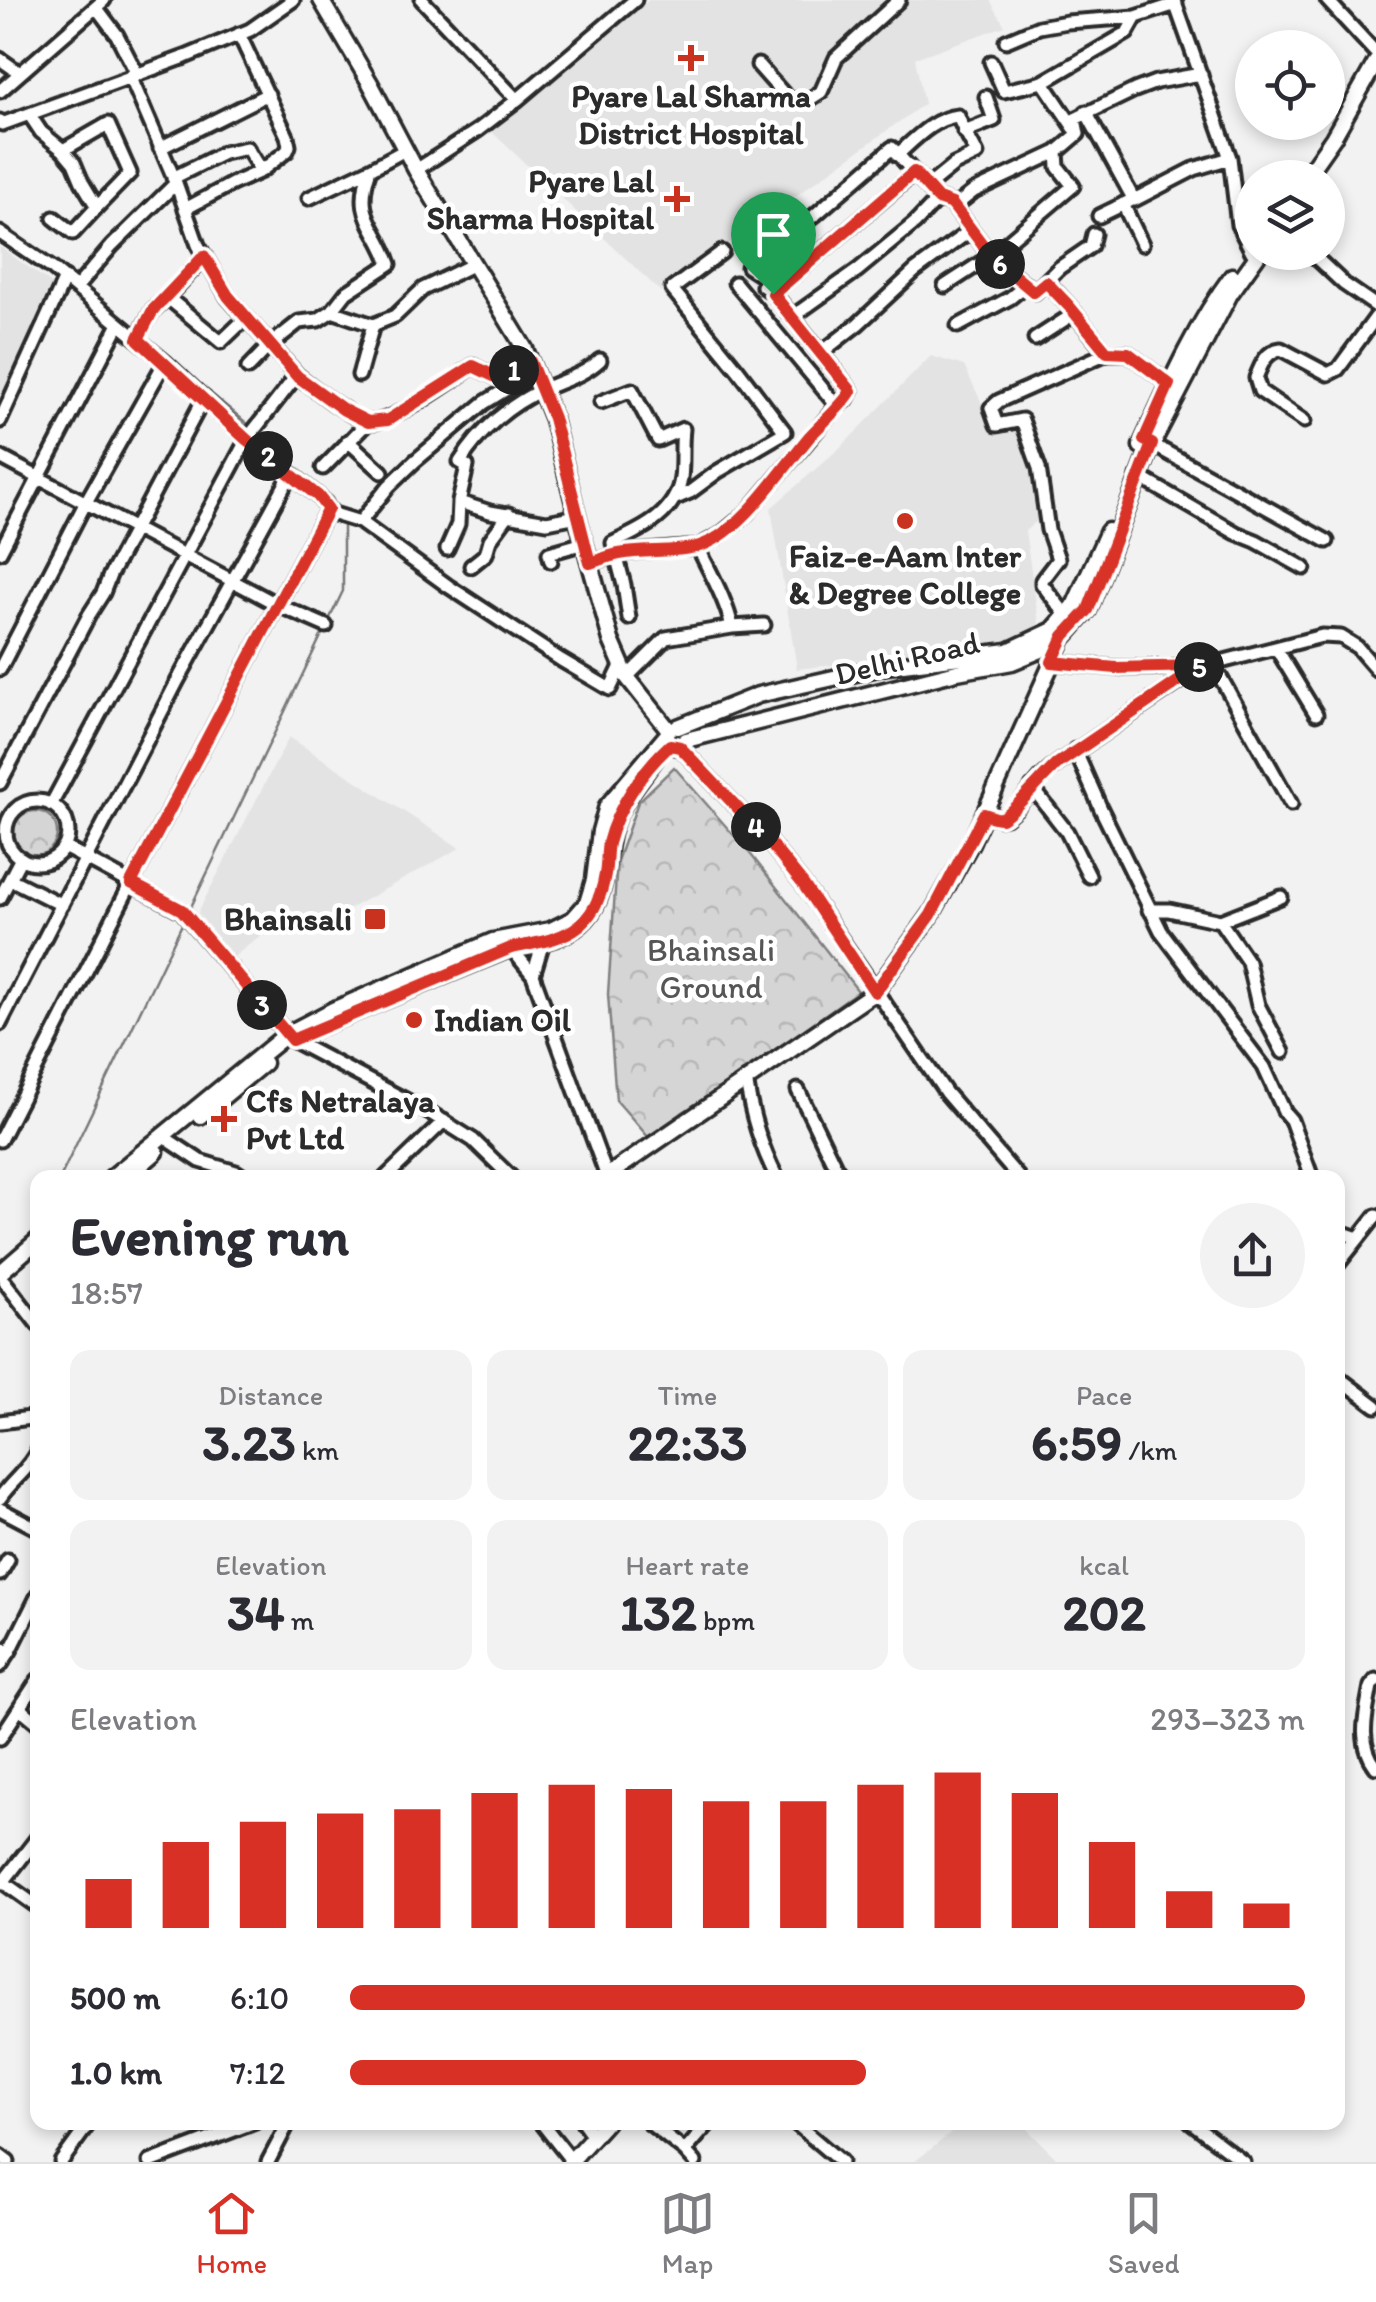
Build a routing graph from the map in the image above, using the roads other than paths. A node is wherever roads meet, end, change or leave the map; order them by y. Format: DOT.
graph roads {
  1 [pos="292,0"];
  2 [pos="321,0"];
  3 [pos="422,0"];
  4 [pos="635,0"];
  5 [pos="898,0"];
  6 [pos="1327,0"];
  7 [pos="1175,2"];
  8 [pos="100,4"];
  9 [pos="1136,17"];
  10 [pos="239,34"];
  11 [pos="1006,41"];
  12 [pos="1376,53"];
  13 [pos="0,59"];
  14 [pos="991,62"];
  15 [pos="1376,62"];
  16 [pos="758,65"];
  17 [pos="20,73"];
  18 [pos="1201,74"];
  19 [pos="133,75"];
  20 [pos="1376,79"];
  21 [pos="1044,82"];
  22 [pos="0,91"];
  23 [pos="268,94"];
  24 [pos="986,97"];
  25 [pos="517,100"];
  26 [pos="1086,112"];
  27 [pos="29,114"];
  28 [pos="0,122"];
  29 [pos="964,132"];
  30 [pos="1078,134"];
  31 [pos="160,148"];
  32 [pos="64,150"];
  33 [pos="405,150"];
  34 [pos="1056,152"];
  35 [pos="898,154"];
  36 [pos="1230,158"];
  37 [pos="1319,160"];
  38 [pos="1320,160"];
  39 [pos="370,170"];
  40 [pos="416,170"];
  41 [pos="261,172"];
  42 [pos="914,172"];
  43 [pos="174,181"];
  44 [pos="927,187"];
  45 [pos="309,198"];
  46 [pos="938,199"];
  47 [pos="1235,200"];
  48 [pos="1129,202"];
  49 [pos="97,207"];
  50 [pos="954,207"];
  51 [pos="185,209"];
  52 [pos="1099,216"];
  53 [pos="54,218"];
  54 [pos="971,230"];
  55 [pos="0,234"];
  56 [pos="1094,234"];
  57 [pos="1142,244"];
  58 [pos="722,252"];
  59 [pos="204,256"];
  60 [pos="991,256"];
  61 [pos="474,264"];
  62 [pos="1244,270"];
  63 [pos="1329,270"];
  64 [pos="65,278"];
  65 [pos="1046,282"];
  66 [pos="735,283"];
  67 [pos="78,284"];
  68 [pos="1026,285"];
  69 [pos="945,286"];
  70 [pos="773,294"];
  71 [pos="167,298"];
  72 [pos="1376,306"];
  73 [pos="332,311"];
  74 [pos="1075,312"];
  75 [pos="1376,317"];
  76 [pos="246,318"];
  77 [pos="792,318"];
  78 [pos="119,324"];
  79 [pos="372,325"];
  80 [pos="958,326"];
  81 [pos="1205,330"];
  82 [pos="138,339"];
  83 [pos="1035,339"];
  84 [pos="270,346"];
  85 [pos="1107,352"];
  86 [pos="822,354"];
  87 [pos="600,360"];
  88 [pos="165,362"];
  89 [pos="532,366"];
  90 [pos="248,368"];
  91 [pos="359,375"];
  92 [pos="297,376"];
  93 [pos="1169,384"];
  94 [pos="542,390"];
  95 [pos="204,398"];
  96 [pos="601,402"];
  97 [pos="837,406"];
  98 [pos="0,421"];
  99 [pos="1304,421"];
  100 [pos="368,422"];
  101 [pos="246,439"];
  102 [pos="348,441"];
  103 [pos="1148,442"];
  104 [pos="0,457"];
  105 [pos="323,468"];
  106 [pos="382,472"];
  107 [pos="292,474"];
  108 [pos="1138,476"];
  109 [pos="39,477"];
  110 [pos="676,498"];
  111 [pos="86,502"];
  112 [pos="458,502"];
  113 [pos="331,511"];
  114 [pos="509,514"];
  115 [pos="577,516"];
  116 [pos="356,520"];
  117 [pos="135,528"];
  118 [pos="1328,541"];
  119 [pos="584,543"];
  120 [pos="698,547"];
  121 [pos="447,549"];
  122 [pos="0,552"];
  123 [pos="185,554"];
  124 [pos="615,555"];
  125 [pos="551,561"];
  126 [pos="590,563"];
  127 [pos="470,566"];
  128 [pos="1304,568"];
  129 [pos="234,580"];
  130 [pos="278,604"];
  131 [pos="1066,615"];
  132 [pos="629,618"];
  133 [pos="764,624"];
  134 [pos="326,626"];
  135 [pos="732,627"];
  136 [pos="1059,633"];
  137 [pos="1276,648"];
  138 [pos="1052,662"];
  139 [pos="1207,665"];
  140 [pos="0,668"];
  141 [pos="1376,669"];
  142 [pos="625,671"];
  143 [pos="1316,714"];
  144 [pos="675,738"];
  145 [pos="1075,750"];
  146 [pos="0,782"];
  147 [pos="1032,788"];
  148 [pos="1291,804"];
  149 [pos="51,805"];
  150 [pos="984,814"];
  151 [pos="4,817"];
  152 [pos="64,847"];
  153 [pos="20,858"];
  154 [pos="86,860"];
  155 [pos="1089,876"];
  156 [pos="10,879"];
  157 [pos="131,883"];
  158 [pos="1281,897"];
  159 [pos="0,898"];
  160 [pos="62,905"];
  161 [pos="1149,910"];
  162 [pos="1220,921"];
  163 [pos="543,937"];
  164 [pos="510,943"];
  165 [pos="534,975"];
  166 [pos="875,992"];
  167 [pos="0,1024"];
  168 [pos="289,1037"];
  169 [pos="1283,1052"];
  170 [pos="746,1080"];
  171 [pos="798,1090"];
  172 [pos="444,1122"];
  173 [pos="0,1140"];
  174 [pos="170,1140"];
  175 [pos="121,1170"];
  176 [pos="135,1170"];
  177 [pos="229,1170"];
  178 [pos="393,1170"];
  179 [pos="504,1170"];
  180 [pos="604,1170"];
  181 [pos="615,1170"];
  182 [pos="772,1170"];
  183 [pos="839,1170"];
  184 [pos="1012,1170"];
  185 [pos="1309,1170"];
  186 [pos="1376,1216"];
  187 [pos="1345,1234"];
  188 [pos="1358,1238"];
  189 [pos="30,1248"];
  190 [pos="1345,1255"];
  191 [pos="30,1258"];
  192 [pos="1,1276"];
  193 [pos="30,1314"];
  194 [pos="1345,1382"];
  195 [pos="1376,1406"];
  196 [pos="30,1418"];
  197 [pos="0,1422"];
  198 [pos="30,1467"];
  199 [pos="0,1508"];
  200 [pos="30,1525"];
  201 [pos="8,1560"];
  202 [pos="0,1574"];
  203 [pos="30,1608"];
  204 [pos="5,1649"];
  205 [pos="0,1666"];
  206 [pos="1376,1680"];
  207 [pos="30,1692"];
  208 [pos="20,1708"];
  209 [pos="30,1716"];
  210 [pos="0,1738"];
  211 [pos="1376,1767"];
  212 [pos="30,1847"];
  213 [pos="2,1881"];
  214 [pos="30,1902"];
  215 [pos="84,2130"];
  216 [pos="234,2130"];
  217 [pos="285,2130"];
  218 [pos="547,2130"];
  219 [pos="588,2130"];
  220 [pos="599,2130"];
  221 [pos="658,2130"];
  222 [pos="703,2130"];
  223 [pos="803,2130"];
  224 [pos="1201,2130"];
  225 [pos="593,2136"];
  226 [pos="686,2151"];
  227 [pos="0,2156"];
  228 [pos="570,2161"];
  229 [pos="8,2162"];
  230 [pos="60,2162"];
  231 [pos="150,2162"];
  232 [pos="268,2162"];
  233 [pos="696,2162"];
  234 [pos="841,2162"];
  235 [pos="1243,2162"];
  1 -- 10 [label="street"];
  2 -- 33 [label="main road"];
  3 -- 25 [label="street"];
  4 -- 25 [label="street"];
  5 -- 16 [label="street"];
  6 -- 12 [label="street"];
  7 -- 9 [label="street"];
  7 -- 18 [label="street"];
  8 -- 17 [label="street"];
  8 -- 19 [label="street"];
  9 -- 11 [label="street"];
  9 -- 21 [label="street"];
  10 -- 19 [label="street"];
  10 -- 23 [label="street"];
  13 -- 17 [label="street"];
  14 -- 21 [label="street"];
  15 -- 37 [label="main road"];
  17 -- 22 [label="street"];
  18 -- 26 [label="street"];
  18 -- 36 [label="street"];
  19 -- 27 [label="street"];
  19 -- 31 [label="street"];
  20 -- 38 [label="main road"];
  21 -- 30 [label="street"];
  23 -- 31 [label="street"];
  23 -- 41 [label="street"];
  24 -- 29 [label="street"];
  25 -- 40 [label="street"];
  26 -- 30 [label="street"];
  26 -- 48 [label="street"];
  27 -- 28 [label="street"];
  27 -- 32 [label="street"];
  29 -- 35 [label="street"];
  29 -- 44 [label="street"];
  30 -- 34 [label="street"];
  31 -- 43 [label="street"];
  32 -- 49 [label="street"];
  32 -- 49 [label="street"];
  33 -- 39 [label="street"];
  33 -- 40 [label="main road"];
  34 -- 50 [label="street"];
  34 -- 60 [label="street"];
  35 -- 42 [label="street"];
  35 -- 70 [label="street"];
  36 -- 47 [label="street"];
  36 -- 48 [label="street"];
  39 -- 45 [label="street"];
  39 -- 73 [label="street"];
  40 -- 61 [label="main road"];
  41 -- 43 [label="street"];
  41 -- 51 [label="street"];
  42 -- 44 [label="street"];
  42 -- 70 [label="street"];
  43 -- 51 [label="street"];
  43 -- 67 [label="street"];
  44 -- 46 [label="street"];
  46 -- 50 [label="street"];
  46 -- 77 [label="street"];
  48 -- 52 [label="street"];
  48 -- 57 [label="street"];
  49 -- 53 [label="street"];
  50 -- 54 [label="street"];
  51 -- 59 [label="street"];
  54 -- 60 [label="street"];
  54 -- 86 [label="street"];
  55 -- 64 [label="street"];
  56 -- 65 [label="street"];
  58 -- 110 [label="street"];
  59 -- 71 [label="street"];
  59 -- 76 [label="street"];
  60 -- 68 [label="street"];
  60 -- 69 [label="street"];
  61 -- 79 [label="street"];
  61 -- 89 [label="main road"];
  62 -- 81 [label="main road, Delhi Road"];
  63 -- 72 [label="street"];
  64 -- 67 [label="street"];
  64 -- 98 [label="street"];
  65 -- 68 [label="street"];
  65 -- 74 [label="street"];
  66 -- 97 [label="street"];
  67 -- 78 [label="street"];
  68 -- 80 [label="street"];
  70 -- 77 [label="street"];
  71 -- 76 [label="street"];
  71 -- 82 [label="street"];
  73 -- 79 [label="street"];
  73 -- 84 [label="street"];
  74 -- 83 [label="street"];
  74 -- 85 [label="street"];
  75 -- 99 [label="street"];
  76 -- 84 [label="street"];
  77 -- 86 [label="street"];
  78 -- 82 [label="street"];
  78 -- 109 [label="street"];
  79 -- 91 [label="street"];
  81 -- 93 [label="main road, Delhi Road"];
  81 -- 103 [label="main road, Delhi Road"];
  82 -- 88 [label="street"];
  84 -- 90 [label="street"];
  84 -- 92 [label="street"];
  85 -- 93 [label="street"];
  85 -- 131 [label="street"];
  86 -- 97 [label="street"];
  87 -- 94 [label="street"];
  88 -- 95 [label="street"];
  88 -- 111 [label="street"];
  89 -- 94 [label="main road"];
  89 -- 100 [label="street"];
  89 -- 116 [label="street"];
  92 -- 100 [label="street"];
  92 -- 101 [label="street"];
  93 -- 103 [label="main road, Delhi Road"];
  94 -- 112 [label="street"];
  94 -- 115 [label="main road"];
  95 -- 101 [label="street"];
  95 -- 117 [label="street"];
  96 -- 110 [label="street"];
  97 -- 120 [label="street"];
  100 -- 102 [label="street"];
  101 -- 107 [label="street"];
  101 -- 123 [label="street"];
  102 -- 105 [label="street"];
  102 -- 106 [label="street"];
  103 -- 108 [label="main road, Delhi Road"];
  103 -- 118 [label="street"];
  103 -- 131 [label="main road"];
  104 -- 109 [label="street"];
  107 -- 113 [label="street"];
  107 -- 129 [label="street"];
  108 -- 128 [label="street"];
  108 -- 136 [label="main road, Delhi Road"];
  109 -- 111 [label="street"];
  109 -- 122 [label="street"];
  110 -- 124 [label="street"];
  111 -- 117 [label="street"];
  111 -- 140 [label="street"];
  112 -- 114 [label="street"];
  112 -- 121 [label="street"];
  113 -- 116 [label="street"];
  113 -- 130 [label="street"];
  114 -- 115 [label="street"];
  114 -- 127 [label="street"];
  115 -- 119 [label="main road"];
  116 -- 142 [label="street"];
  117 -- 123 [label="street"];
  117 -- 146 [label="street"];
  119 -- 125 [label="street"];
  119 -- 126 [label="main road"];
  120 -- 124 [label="street"];
  120 -- 135 [label="street"];
  123 -- 129 [label="street"];
  123 -- 149 [label="street"];
  124 -- 126 [label="street"];
  124 -- 132 [label="street"];
  126 -- 142 [label="main road"];
  129 -- 130 [label="street"];
  129 -- 154 [label="street"];
  130 -- 134 [label="street"];
  130 -- 157 [label="street"];
  131 -- 136 [label="main road"];
  133 -- 135 [label="street"];
  135 -- 142 [label="street"];
  136 -- 138 [label="main road"];
  136 -- 144 [label="main road, Delhi Road"];
  136 -- 144 [label="main road"];
  137 -- 139 [label="street"];
  137 -- 141 [label="street"];
  137 -- 143 [label="street"];
  138 -- 139 [label="street"];
  138 -- 150 [label="main road"];
  139 -- 145 [label="street"];
  139 -- 148 [label="street"];
  142 -- 144 [label="main road"];
  144 -- 163 [label="main road"];
  144 -- 166 [label="street"];
  145 -- 147 [label="street"];
  145 -- 161 [label="street"];
  147 -- 150 [label="street"];
  147 -- 155 [label="street"];
  149 -- 151 [label="street"];
  149 -- 152 [label="street"];
  150 -- 166 [label="main road"];
  151 -- 153 [label="street"];
  152 -- 153 [label="street"];
  152 -- 154 [label="street"];
  153 -- 156 [label="street"];
  154 -- 157 [label="street"];
  154 -- 160 [label="street"];
  156 -- 159 [label="street"];
  156 -- 160 [label="street"];
  157 -- 168 [label="street"];
  157 -- 173 [label="street"];
  158 -- 162 [label="street"];
  160 -- 167 [label="street"];
  161 -- 162 [label="street"];
  161 -- 185 [label="street"];
  162 -- 169 [label="street"];
  163 -- 164 [label="main road"];
  163 -- 165 [label="street"];
  164 -- 165 [label="street"];
  164 -- 168 [label="main road"];
  165 -- 180 [label="street"];
  166 -- 170 [label="main road"];
  166 -- 184 [label="street"];
  168 -- 172 [label="street"];
  168 -- 174 [label="main road"];
  168 -- 175 [label="main road"];
  170 -- 181 [label="main road"];
  170 -- 182 [label="street"];
  171 -- 183 [label="street"];
  172 -- 178 [label="street"];
  172 -- 179 [label="street"];
  174 -- 176 [label="main road"];
  174 -- 177 [label="street"];
  186 -- 188 [label="street"];
  187 -- 188 [label="street"];
  188 -- 190 [label="street"];
  189 -- 192 [label="main road"];
  191 -- 192 [label="main road"];
  192 -- 193 [label="street"];
  194 -- 195 [label="street"];
  196 -- 197 [label="street"];
  198 -- 199 [label="street"];
  199 -- 200 [label="street"];
  201 -- 202 [label="street"];
  203 -- 204 [label="street"];
  204 -- 205 [label="street"];
  206 -- 211 [label="street"];
  207 -- 208 [label="street"];
  208 -- 209 [label="street"];
  208 -- 210 [label="street"];
  212 -- 213 [label="street"];
  213 -- 214 [label="street"];
  215 -- 230 [label="street"];
  216 -- 231 [label="street"];
  217 -- 232 [label="street"];
  218 -- 228 [label="street"];
  219 -- 225 [label="street"];
  220 -- 225 [label="main road"];
  221 -- 226 [label="street"];
  222 -- 226 [label="street"];
  223 -- 234 [label="street"];
  224 -- 235 [label="street"];
  225 -- 228 [label="main road"];
  226 -- 233 [label="street"];
  227 -- 229 [label="street"];
}
